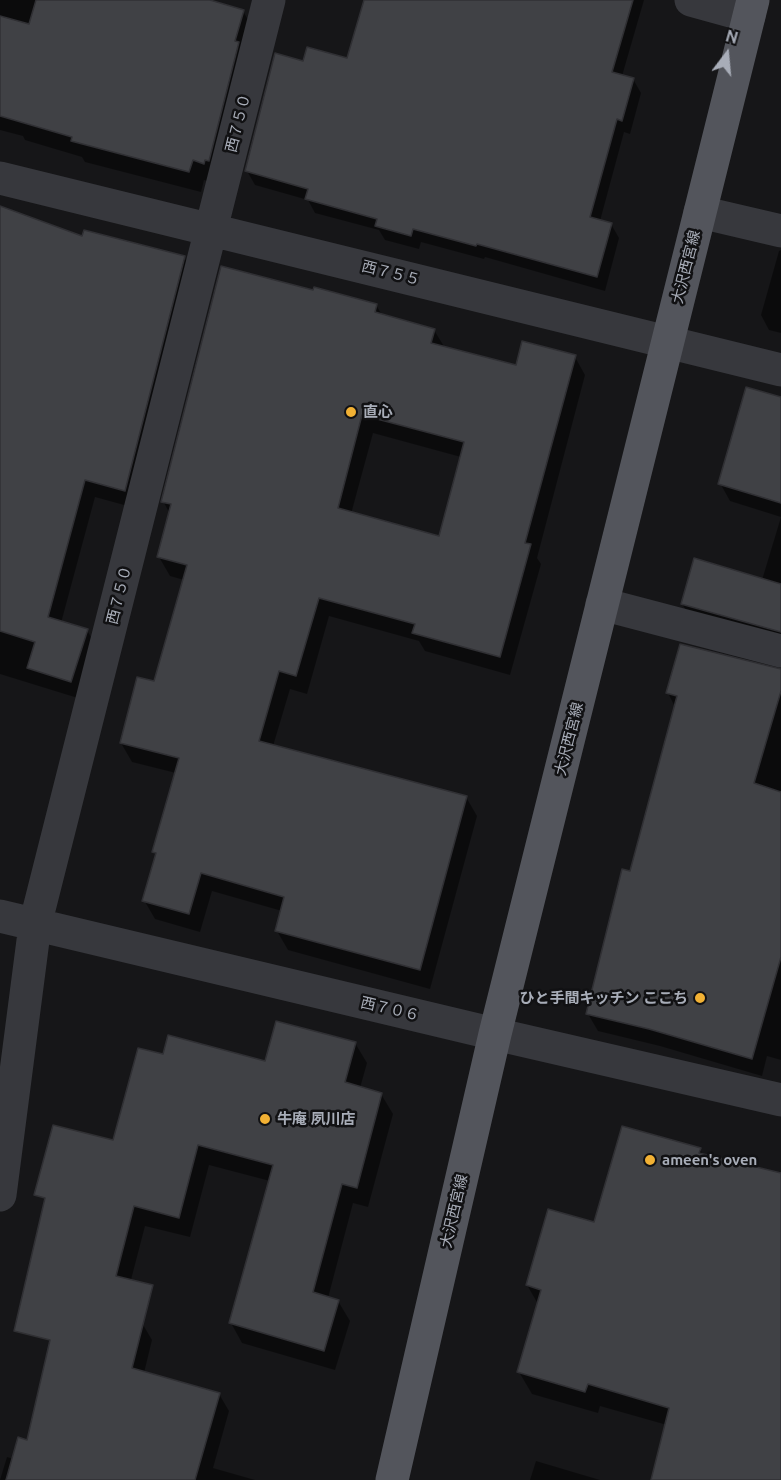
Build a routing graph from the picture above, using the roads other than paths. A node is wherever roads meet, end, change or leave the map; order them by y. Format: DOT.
graph roads {
  1 [pos="269,0"];
  2 [pos="691,0"];
  3 [pos="751,8"];
  4 [pos="0,178"];
  5 [pos="700,212"];
  6 [pos="212,229"];
  7 [pos="781,231"];
  8 [pos="668,342"];
  9 [pos="781,370"];
  10 [pos="602,604"];
  11 [pos="781,651"];
  12 [pos="0,916"];
  13 [pos="36,925"];
  14 [pos="495,1034"];
  15 [pos="781,1100"];
  16 [pos="0,1195"];
  17 [pos="392,1480"];
  1 -- 6 [label="street, 西７５０"];
  2 -- 3 [label="street"];
  3 -- 5 [label="main road, 大沢西宮線"];
  4 -- 6 [label="street, 西７５５"];
  5 -- 7 [label="street"];
  5 -- 8 [label="main road, 大沢西宮線"];
  6 -- 8 [label="street, 西７５５"];
  6 -- 13 [label="street, 西７５０"];
  8 -- 9 [label="street, 西７５５"];
  8 -- 10 [label="main road, 大沢西宮線"];
  10 -- 11 [label="street"];
  10 -- 14 [label="main road, 大沢西宮線"];
  12 -- 13 [label="street, 西７０６"];
  13 -- 14 [label="street, 西７０６"];
  13 -- 16 [label="street, 西７５０"];
  14 -- 15 [label="street, 西７０６"];
  14 -- 17 [label="main road, 大沢西宮線"];
}
